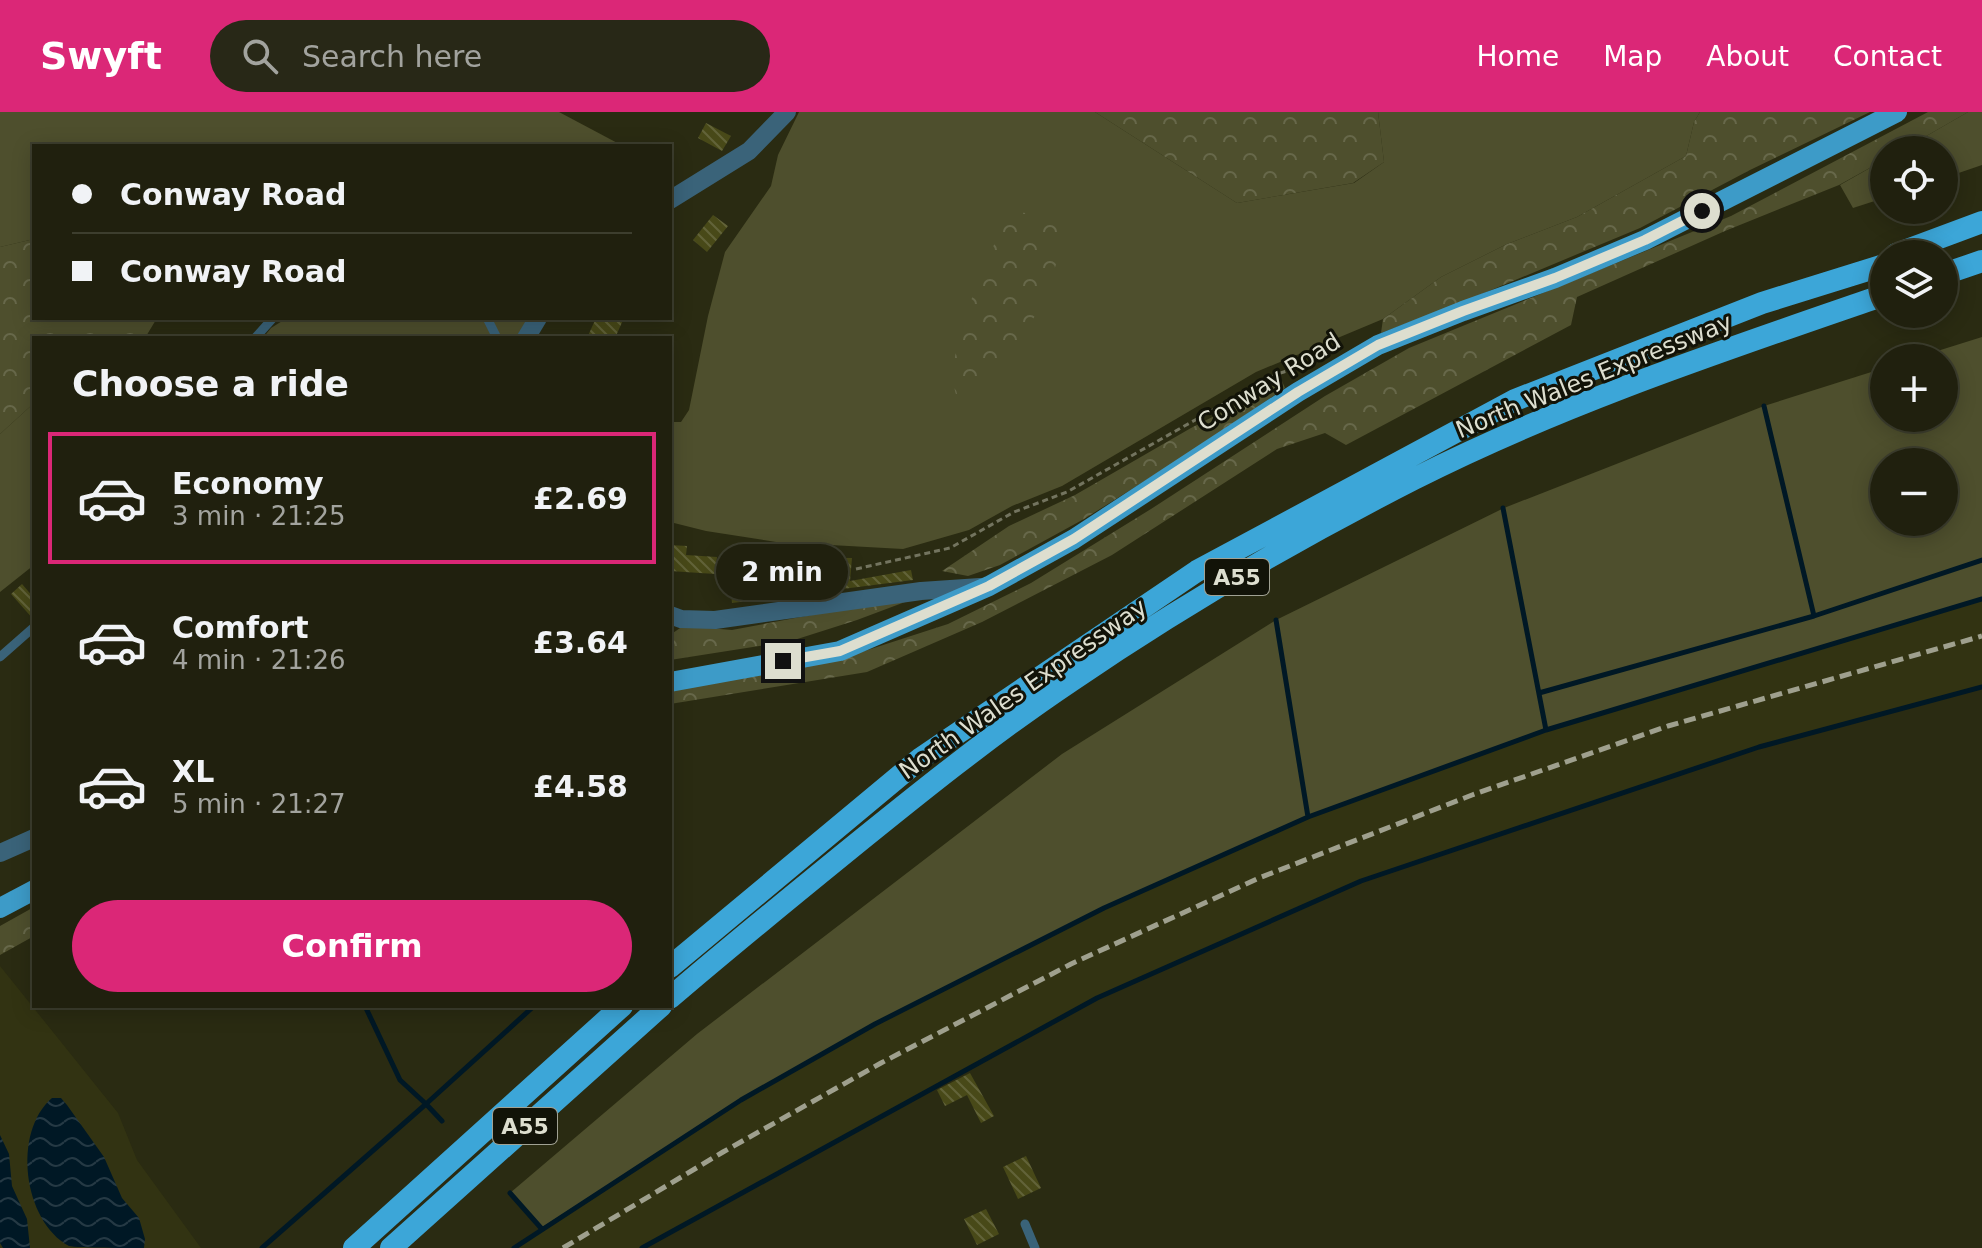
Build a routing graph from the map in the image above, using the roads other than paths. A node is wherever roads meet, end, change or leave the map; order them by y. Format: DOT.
graph roads {
  1 [pos="787,112"];
  2 [pos="1897,112"];
  3 [pos="672,199"];
  4 [pos="1982,222"];
  5 [pos="1982,234"];
  6 [pos="1934,240"];
  7 [pos="1958,242"];
  8 [pos="1982,261"];
  9 [pos="1870,263"];
  10 [pos="1870,269"];
  11 [pos="1958,269"];
  12 [pos="1982,276"];
  13 [pos="1958,282"];
  14 [pos="1870,300"];
  15 [pos="1762,303"];
  16 [pos="1870,308"];
  17 [pos="271,320"];
  18 [pos="257,336"];
  19 [pos="1705,357"];
  20 [pos="989,586"];
  21 [pos="672,616"];
  22 [pos="32,629"];
  23 [pos="0,657"];
  24 [pos="672,682"];
  25 [pos="32,839"];
  26 [pos="0,853"];
  27 [pos="32,891"];
  28 [pos="0,908"];
  29 [pos="672,965"];
  30 [pos="672,996"];
  31 [pos="620,1008"];
  32 [pos="659,1008"];
  33 [pos="1025,1224"];
  34 [pos="354,1248"];
  35 [pos="391,1248"];
  36 [pos="1035,1248"];
  1 -- 3 [label="street"];
  2 -- 20 [label="main road, Conway Road"];
  4 -- 6 [label="highway"];
  5 -- 7 [label="highway"];
  8 -- 11 [label="highway"];
  9 -- 15 [label="highway"];
  10 -- 15 [label="highway, North Wales Expressway / A55"];
  12 -- 13 [label="highway"];
  14 -- 19 [label="highway, North Wales Expressway / A55"];
  15 -- 29 [label="highway, North Wales Expressway / A55"];
  16 -- 19 [label="highway"];
  17 -- 18 [label="lane"];
  19 -- 30 [label="highway, North Wales Expressway / A55"];
  20 -- 21 [label="street"];
  20 -- 24 [label="main road, Conway Road"];
  22 -- 23 [label="lane"];
  25 -- 26 [label="street"];
  27 -- 28 [label="main road"];
  31 -- 34 [label="highway, A55"];
  32 -- 35 [label="highway, A55"];
  33 -- 36 [label="lane"];
}
